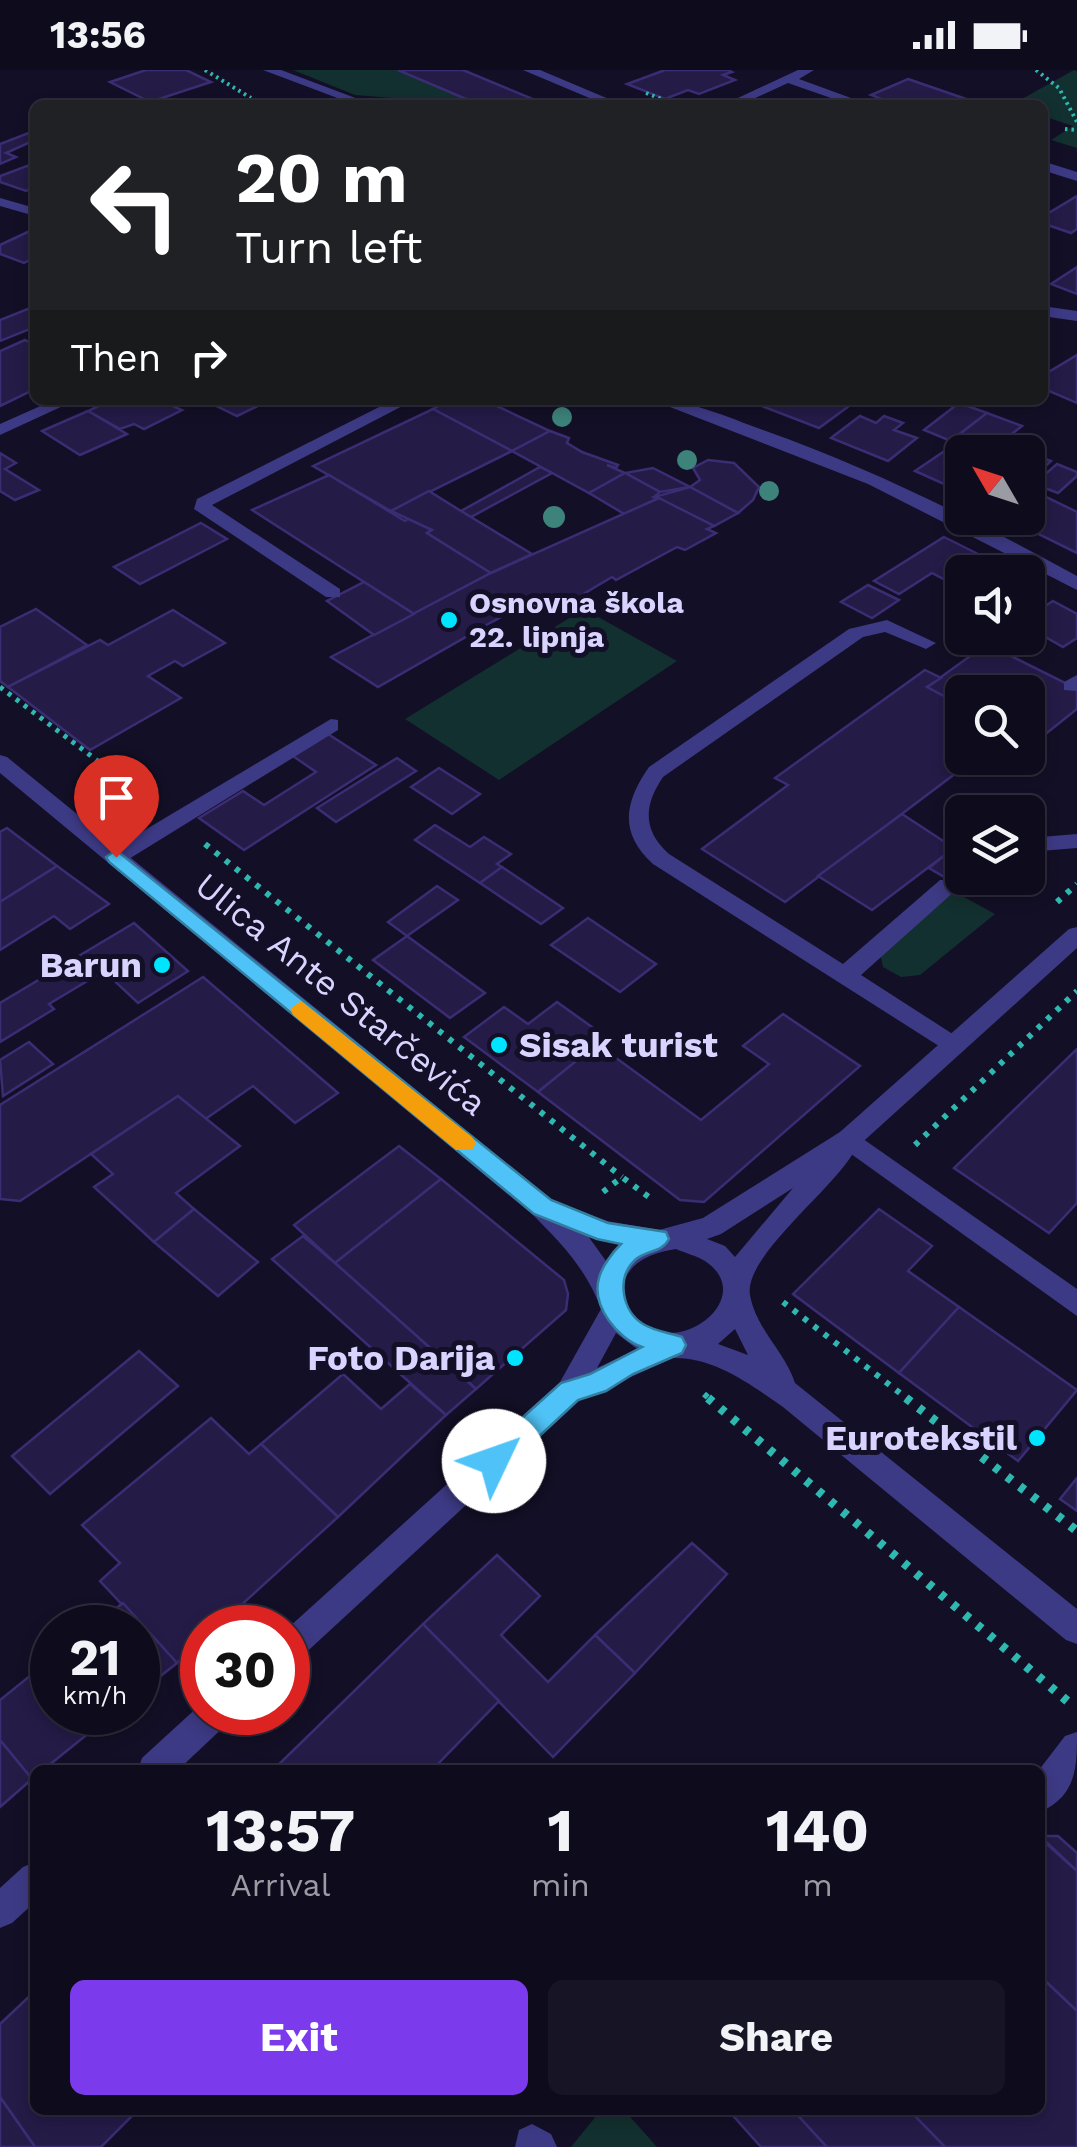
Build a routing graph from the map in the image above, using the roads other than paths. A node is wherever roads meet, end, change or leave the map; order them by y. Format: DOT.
graph roads {
  1 [pos="269,70"];
  2 [pos="529,70"];
  3 [pos="808,70"];
  4 [pos="788,79"];
  5 [pos="354,100"];
  6 [pos="604,100"];
  7 [pos="740,100"];
  8 [pos="849,100"];
  9 [pos="1048,168"];
  10 [pos="1077,177"];
  11 [pos="0,202"];
  12 [pos="30,211"];
  13 [pos="1048,311"];
  14 [pos="1077,316"];
  15 [pos="57,405"];
  16 [pos="396,405"];
  17 [pos="674,405"];
  18 [pos="0,430"];
  19 [pos="1077,584"];
  20 [pos="333,594"];
  21 [pos="926,643"];
  22 [pos="331,725"];
  23 [pos="0,762"];
  24 [pos="1077,842"];
  25 [pos="1045,844"];
  26 [pos="116,857"];
  27 [pos="945,888"];
  28 [pos="1077,935"];
  29 [pos="846,975"];
  30 [pos="953,1046"];
  31 [pos="849,1139"];
  32 [pos="542,1207"];
  33 [pos="667,1238"];
  34 [pos="736,1291"];
  35 [pos="612,1300"];
  36 [pos="1077,1304"];
  37 [pos="680,1345"];
  38 [pos="570,1391"];
  39 [pos="793,1398"];
  40 [pos="310,1628"];
  41 [pos="1077,1629"];
  42 [pos="192,1735"];
  43 [pos="1077,1748"];
  44 [pos="159,1765"];
  45 [pos="1045,1789"];
  46 [pos="30,1884"];
  47 [pos="0,1911"];
  1 -- 5 [label="street"];
  2 -- 6 [label="street"];
  3 -- 4 [label="street"];
  4 -- 7 [label="street"];
  4 -- 8 [label="street"];
  9 -- 10 [label="street"];
  11 -- 12 [label="street"];
  13 -- 14 [label="street"];
  15 -- 18 [label="street"];
  16 -- 20 [label="street"];
  17 -- 19 [label="street"];
  21 -- 29 [label="street"];
  22 -- 26 [label="street"];
  23 -- 26 [label="street, Ulica Ante Starčevića"];
  24 -- 25 [label="street"];
  26 -- 32 [label="street, Ulica Ante Starčevića"];
  27 -- 29 [label="street"];
  28 -- 30 [label="street"];
  29 -- 30 [label="street"];
  30 -- 31 [label="street"];
  31 -- 33 [label="street"];
  31 -- 34 [label="street"];
  31 -- 36 [label="street"];
  32 -- 33 [label="street, Ulica Ante Starčevića"];
  32 -- 35 [label="street, Ulica Ante Starčevića"];
  33 -- 34 [label="street"];
  33 -- 35 [label="street"];
  34 -- 37 [label="street"];
  34 -- 39 [label="street"];
  35 -- 37 [label="street"];
  35 -- 38 [label="street"];
  37 -- 38 [label="street"];
  37 -- 39 [label="street"];
  38 -- 40 [label="street"];
  39 -- 41 [label="street"];
  42 -- 44 [label="street"];
  43 -- 45 [label="street"];
  46 -- 47 [label="street"];
}
